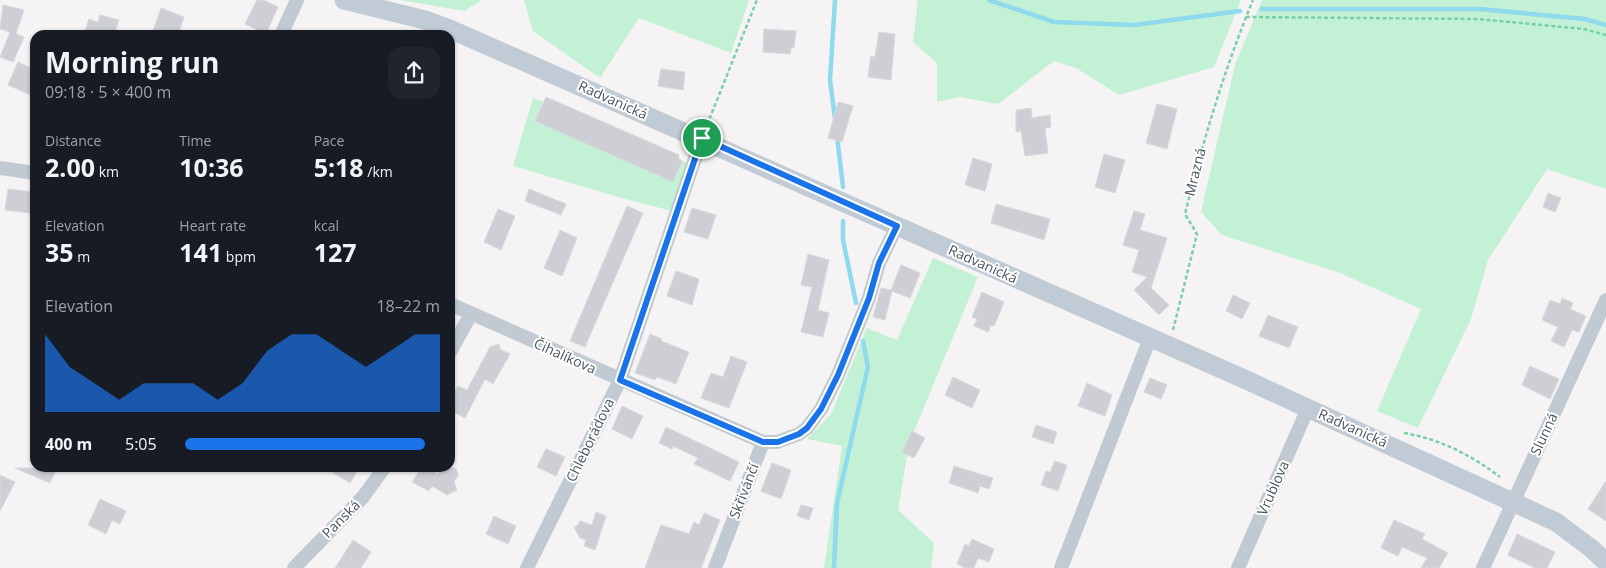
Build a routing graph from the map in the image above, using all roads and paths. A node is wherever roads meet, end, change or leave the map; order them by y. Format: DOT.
graph roads {
  1 [pos="297,0"];
  2 [pos="344,0"];
  3 [pos="757,0"];
  4 [pos="1253,0"];
  5 [pos="1246,18"];
  6 [pos="283,30"];
  7 [pos="452,30"];
  8 [pos="455,31"];
  9 [pos="1606,35"];
  10 [pos="702,138"];
  11 [pos="0,168"];
  12 [pos="30,172"];
  13 [pos="897,226"];
  14 [pos="1606,300"];
  15 [pos="455,306"];
  16 [pos="471,314"];
  17 [pos="1150,338"];
  18 [pos="455,343"];
  19 [pos="1169,346"];
  20 [pos="620,380"];
  21 [pos="1308,408"];
  22 [pos="1400,432"];
  23 [pos="763,442"];
  24 [pos="381,472"];
  25 [pos="1516,495"];
  26 [pos="1606,562"];
  27 [pos="294,568"];
  28 [pos="527,568"];
  29 [pos="715,568"];
  30 [pos="1061,568"];
  31 [pos="1238,568"];
  32 [pos="1483,568"];
  1 -- 6 [label="street"];
  2 -- 7 [label="street, Radvanická"];
  3 -- 10 [label="path"];
  4 -- 5 [label="path, Mrazná"];
  5 -- 9 [label="path"];
  5 -- 19 [label="path, Mrazná"];
  8 -- 10 [label="street, Radvanická"];
  10 -- 13 [label="street, Radvanická"];
  10 -- 20 [label="street, Chleborádova"];
  11 -- 12 [label="street"];
  13 -- 17 [label="street, Radvanická"];
  13 -- 23 [label="street"];
  14 -- 25 [label="street, Slunná"];
  15 -- 16 [label="street, Čihalíkova"];
  16 -- 18 [label="street"];
  16 -- 20 [label="street, Čihalíkova"];
  17 -- 19 [label="street, Radvanická"];
  17 -- 30 [label="street"];
  19 -- 21 [label="street, Radvanická"];
  20 -- 23 [label="street, Čihalíkova"];
  20 -- 28 [label="street, Chleborádova"];
  21 -- 25 [label="street, Radvanická"];
  21 -- 31 [label="street, Vrublova"];
  22 -- 25 [label="path"];
  23 -- 29 [label="street, Skřivánčí"];
  24 -- 27 [label="street, Panská"];
  25 -- 26 [label="street, Radvanická"];
  25 -- 32 [label="street, Slunná"];
}
